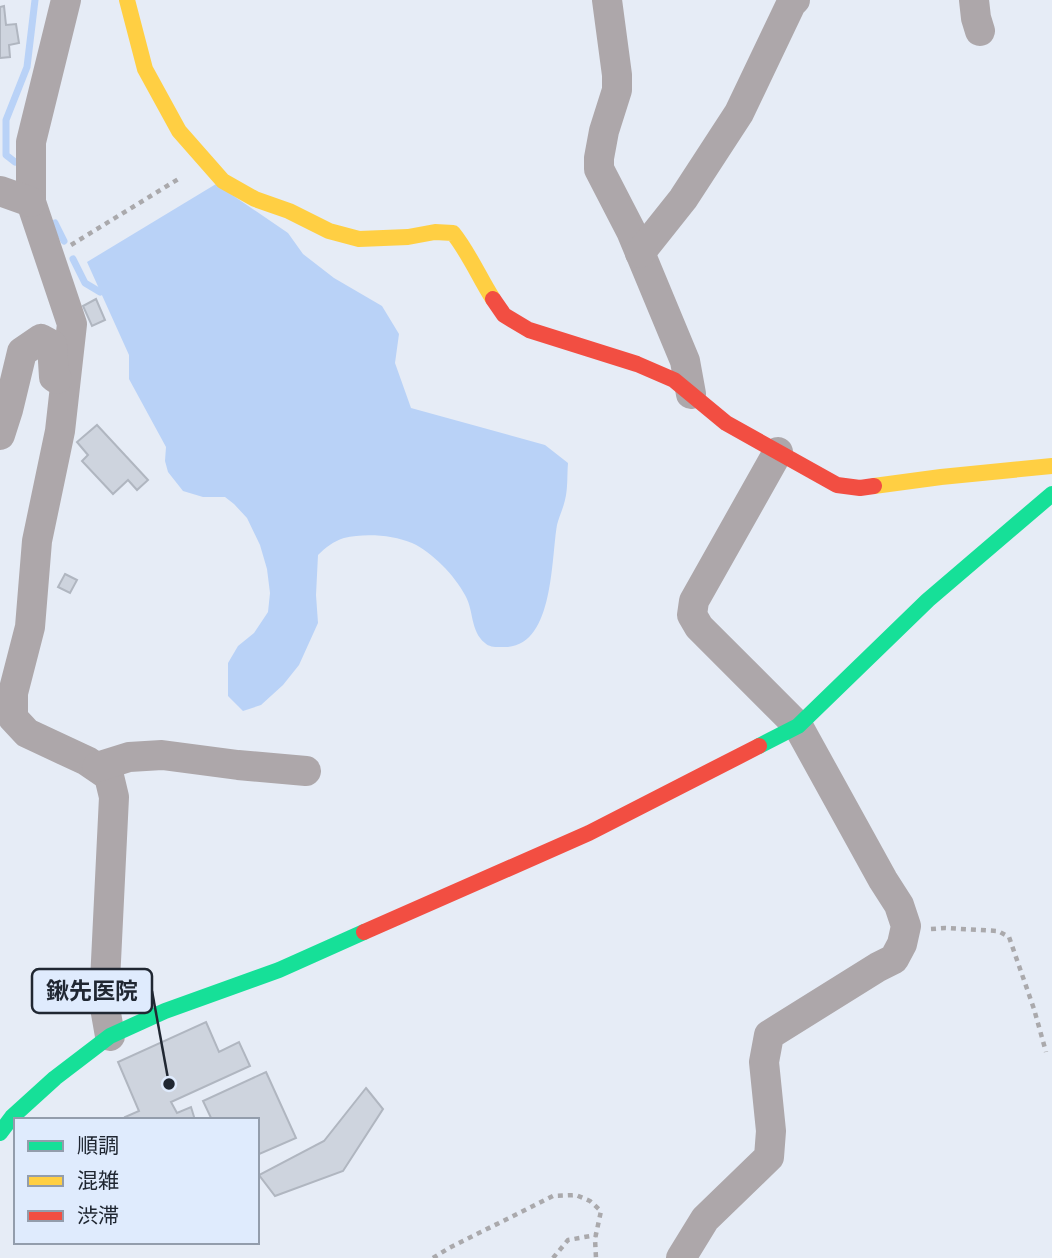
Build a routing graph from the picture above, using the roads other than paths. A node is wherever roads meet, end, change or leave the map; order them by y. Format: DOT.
graph roads {
  1 [pos="66,0"];
  2 [pos="127,0"];
  3 [pos="607,0"];
  4 [pos="795,0"];
  5 [pos="974,0"];
  6 [pos="980,31"];
  7 [pos="0,191"];
  8 [pos="31,202"];
  9 [pos="640,253"];
  10 [pos="66,386"];
  11 [pos="691,394"];
  12 [pos="0,435"];
  13 [pos="778,452"];
  14 [pos="1052,466"];
  15 [pos="1052,494"];
  16 [pos="798,726"];
  17 [pos="97,767"];
  18 [pos="306,771"];
  19 [pos="110,1036"];
  20 [pos="0,1133"];
  21 [pos="681,1258"];
  1 -- 8 [label="street"];
  2 -- 11 [label="street"];
  3 -- 9 [label="street"];
  4 -- 9 [label="street"];
  5 -- 6 [label="street"];
  7 -- 8 [label="street"];
  8 -- 10 [label="street"];
  9 -- 11 [label="street"];
  10 -- 12 [label="street"];
  10 -- 17 [label="street"];
  11 -- 13 [label="street"];
  13 -- 14 [label="street"];
  13 -- 16 [label="street"];
  15 -- 16 [label="street"];
  16 -- 19 [label="street"];
  16 -- 21 [label="street"];
  17 -- 18 [label="street"];
  17 -- 19 [label="street"];
  19 -- 20 [label="street"];
}
